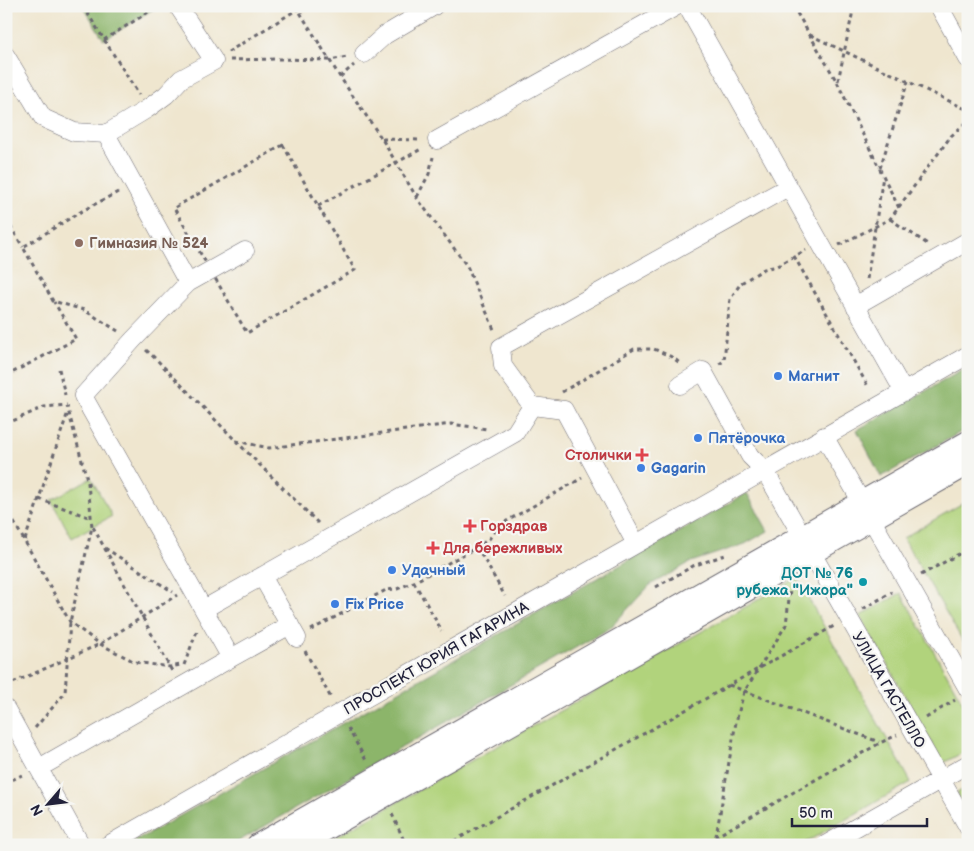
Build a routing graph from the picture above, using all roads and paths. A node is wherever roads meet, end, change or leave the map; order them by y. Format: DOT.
graph roads {
  1 [pos="83,6"];
  2 [pos="158,6"];
  3 [pos="178,6"];
  4 [pos="434,6"];
  5 [pos="677,6"];
  6 [pos="686,6"];
  7 [pos="793,6"];
  8 [pos="854,6"];
  9 [pos="939,6"];
  10 [pos="297,7"];
  11 [pos="810,34"];
  12 [pos="104,40"];
  13 [pos="845,51"];
  14 [pos="364,54"];
  15 [pos="6,56"];
  16 [pos="968,59"];
  17 [pos="329,60"];
  18 [pos="214,61"];
  19 [pos="837,82"];
  20 [pos="908,82"];
  21 [pos="147,109"];
  22 [pos="968,110"];
  23 [pos="968,121"];
  24 [pos="106,134"];
  25 [pos="382,139"];
  26 [pos="437,140"];
  27 [pos="396,164"];
  28 [pos="880,168"];
  29 [pos="883,175"];
  30 [pos="134,183"];
  31 [pos="788,187"];
  32 [pos="417,198"];
  33 [pos="318,206"];
  34 [pos="899,208"];
  35 [pos="6,219"];
  36 [pos="890,219"];
  37 [pos="874,227"];
  38 [pos="968,241"];
  39 [pos="23,247"];
  40 [pos="822,247"];
  41 [pos="245,250"];
  42 [pos="943,255"];
  43 [pos="794,256"];
  44 [pos="211,270"];
  45 [pos="188,284"];
  46 [pos="53,301"];
  47 [pos="860,304"];
  48 [pos="133,340"];
  49 [pos="501,347"];
  50 [pos="968,356"];
  51 [pos="59,369"];
  52 [pos="700,374"];
  53 [pos="6,376"];
  54 [pos="680,385"];
  55 [pos="870,388"];
  56 [pos="904,392"];
  57 [pos="83,396"];
  58 [pos="67,405"];
  59 [pos="532,406"];
  60 [pos="68,410"];
  61 [pos="6,424"];
  62 [pos="516,434"];
  63 [pos="824,436"];
  64 [pos="236,441"];
  65 [pos="968,442"];
  66 [pos="968,464"];
  67 [pos="596,471"];
  68 [pos="764,471"];
  69 [pos="39,499"];
  70 [pos="6,508"];
  71 [pos="866,510"];
  72 [pos="92,518"];
  73 [pos="92,527"];
  74 [pos="332,537"];
  75 [pos="25,540"];
  76 [pos="636,544"];
  77 [pos="806,544"];
  78 [pos="477,547"];
  79 [pos="104,548"];
  80 [pos="968,549"];
  81 [pos="729,553"];
  82 [pos="920,575"];
  83 [pos="262,576"];
  84 [pos="414,582"];
  85 [pos="656,587"];
  86 [pos="790,590"];
  87 [pos="184,591"];
  88 [pos="894,591"];
  89 [pos="505,596"];
  90 [pos="204,609"];
  91 [pos="862,609"];
  92 [pos="143,618"];
  93 [pos="70,622"];
  94 [pos="832,626"];
  95 [pos="294,631"];
  96 [pos="442,631"];
  97 [pos="100,644"];
  98 [pos="232,658"];
  99 [pos="67,659"];
  100 [pos="193,664"];
  101 [pos="184,665"];
  102 [pos="762,666"];
  103 [pos="170,667"];
  104 [pos="179,684"];
  105 [pos="729,685"];
  106 [pos="6,686"];
  107 [pos="744,692"];
  108 [pos="964,693"];
  109 [pos="330,695"];
  110 [pos="6,709"];
  111 [pos="925,718"];
  112 [pos="346,725"];
  113 [pos="894,736"];
  114 [pos="24,741"];
  115 [pos="880,743"];
  116 [pos="968,764"];
  117 [pos="369,766"];
  118 [pos="38,768"];
  119 [pos="940,779"];
  120 [pos="391,812"];
  121 [pos="968,827"];
  122 [pos="716,836"];
  123 [pos="81,845"];
  124 [pos="108,845"];
  125 [pos="258,845"];
  126 [pos="298,845"];
  127 [pos="406,845"];
  128 [pos="447,845"];
  129 [pos="701,845"];
  130 [pos="716,845"];
  131 [pos="825,845"];
  1 -- 12 [label="path"];
  2 -- 12 [label="path"];
  3 -- 18 [label="street"];
  4 -- 14 [label="street"];
  5 -- 26 [label="street"];
  6 -- 31 [label="street"];
  7 -- 11 [label="path"];
  8 -- 13 [label="path"];
  9 -- 16 [label="street"];
  10 -- 17 [label="path"];
  10 -- 18 [label="path"];
  11 -- 13 [label="path"];
  11 -- 19 [label="path"];
  12 -- 21 [label="path"];
  13 -- 19 [label="path"];
  13 -- 20 [label="path"];
  15 -- 24 [label="street"];
  17 -- 18 [label="path"];
  17 -- 25 [label="path"];
  18 -- 21 [label="street"];
  19 -- 28 [label="path"];
  20 -- 22 [label="path"];
  20 -- 28 [label="path"];
  21 -- 24 [label="street"];
  23 -- 34 [label="path"];
  24 -- 30 [label="street"];
  25 -- 26 [label="path"];
  25 -- 27 [label="path"];
  26 -- 27 [label="path"];
  26 -- 32 [label="path"];
  27 -- 32 [label="path"];
  27 -- 33 [label="path"];
  28 -- 29 [label="path"];
  29 -- 34 [label="path"];
  29 -- 37 [label="path"];
  30 -- 39 [label="path"];
  30 -- 45 [label="street"];
  31 -- 40 [label="street"];
  31 -- 49 [label="street"];
  32 -- 49 [label="path"];
  33 -- 44 [label="path"];
  33 -- 44 [label="path"];
  34 -- 36 [label="path"];
  35 -- 39 [label="path"];
  36 -- 37 [label="path"];
  36 -- 42 [label="path"];
  37 -- 40 [label="path"];
  37 -- 47 [label="path"];
  38 -- 42 [label="street"];
  39 -- 46 [label="path"];
  40 -- 43 [label="path"];
  40 -- 47 [label="street"];
  41 -- 44 [label="street"];
  42 -- 47 [label="street"];
  43 -- 52 [label="path"];
  43 -- 55 [label="path"];
  44 -- 45 [label="street"];
  45 -- 48 [label="street"];
  46 -- 48 [label="path"];
  46 -- 53 [label="path"];
  47 -- 56 [label="street"];
  48 -- 57 [label="street"];
  48 -- 64 [label="path"];
  49 -- 59 [label="street"];
  50 -- 56 [label="street, ПРОСПЕКТ ЮРИЯ ГАГАРИНА"];
  51 -- 58 [label="path"];
  52 -- 54 [label="street"];
  52 -- 59 [label="path"];
  52 -- 68 [label="street"];
  56 -- 63 [label="street, ПРОСПЕКТ ЮРИЯ ГАГАРИНА"];
  57 -- 60 [label="path"];
  57 -- 87 [label="street"];
  58 -- 60 [label="path"];
  58 -- 61 [label="path"];
  59 -- 62 [label="street"];
  59 -- 67 [label="street"];
  60 -- 69 [label="path"];
  60 -- 72 [label="path"];
  62 -- 64 [label="path"];
  62 -- 74 [label="street"];
  63 -- 68 [label="street, ПРОСПЕКТ ЮРИЯ ГАГАРИНА"];
  63 -- 71 [label="street"];
  64 -- 74 [label="path"];
  65 -- 71 [label="main road"];
  66 -- 71 [label="main road"];
  67 -- 76 [label="street"];
  67 -- 78 [label="path"];
  68 -- 76 [label="street, ПРОСПЕКТ ЮРИЯ ГАГАРИНА"];
  68 -- 77 [label="street"];
  69 -- 72 [label="path"];
  69 -- 75 [label="path"];
  70 -- 75 [label="path"];
  71 -- 77 [label="main road"];
  71 -- 108 [label="street"];
  72 -- 73 [label="path"];
  73 -- 79 [label="path"];
  73 -- 93 [label="path"];
  74 -- 83 [label="street"];
  75 -- 93 [label="path"];
  76 -- 124 [label="street, ПРОСПЕКТ ЮРИЯ ГАГАРИНА"];
  77 -- 119 [label="street, УЛИЦА ГАСТЕЛЛО"];
  77 -- 125 [label="main road"];
  77 -- 126 [label="main road"];
  78 -- 84 [label="path"];
  78 -- 89 [label="path"];
  79 -- 87 [label="path"];
  79 -- 92 [label="path"];
  80 -- 82 [label="path"];
  81 -- 85 [label="path"];
  83 -- 90 [label="street"];
  83 -- 95 [label="street"];
  84 -- 95 [label="path"];
  84 -- 96 [label="path"];
  86 -- 102 [label="path"];
  87 -- 90 [label="street"];
  87 -- 92 [label="path"];
  88 -- 91 [label="path"];
  90 -- 98 [label="street"];
  90 -- 101 [label="path"];
  92 -- 97 [label="path"];
  92 -- 103 [label="path"];
  93 -- 97 [label="path"];
  93 -- 99 [label="path"];
  94 -- 102 [label="path"];
  95 -- 98 [label="street"];
  95 -- 109 [label="path"];
  97 -- 99 [label="path"];
  97 -- 103 [label="path"];
  98 -- 104 [label="street"];
  99 -- 106 [label="path"];
  99 -- 114 [label="path"];
  100 -- 101 [label="path"];
  101 -- 103 [label="path"];
  101 -- 104 [label="path"];
  102 -- 105 [label="path"];
  102 -- 107 [label="path"];
  103 -- 104 [label="path"];
  104 -- 118 [label="street"];
  105 -- 107 [label="path"];
  105 -- 128 [label="path"];
  107 -- 115 [label="path"];
  107 -- 122 [label="path"];
  108 -- 111 [label="path"];
  110 -- 114 [label="street"];
  112 -- 117 [label="path"];
  113 -- 115 [label="path"];
  114 -- 118 [label="street"];
  115 -- 122 [label="path"];
  116 -- 119 [label="street"];
  118 -- 123 [label="street"];
  119 -- 121 [label="street, УЛИЦА ГАСТЕЛЛО"];
  119 -- 131 [label="street"];
  120 -- 127 [label="path"];
  122 -- 129 [label="path"];
  122 -- 130 [label="path"];
}
